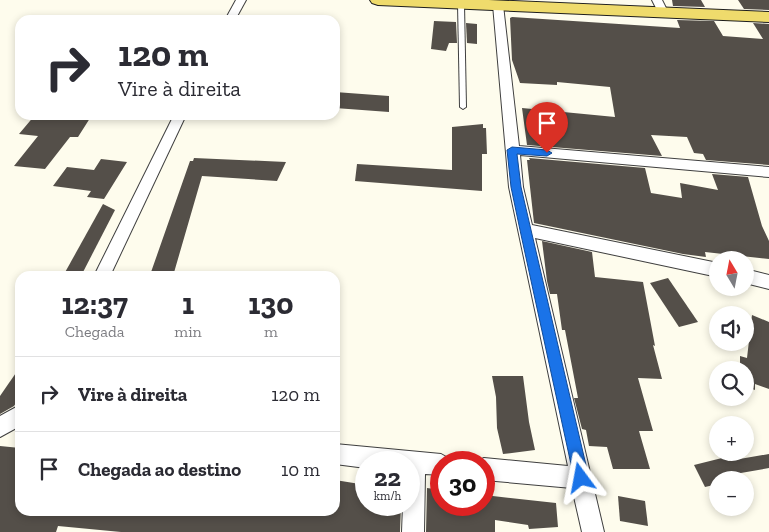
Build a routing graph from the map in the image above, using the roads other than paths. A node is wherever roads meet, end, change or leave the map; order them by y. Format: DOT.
graph roads {
  1 [pos="241,0"];
  2 [pos="378,0"];
  3 [pos="419,1"];
  4 [pos="461,4"];
  5 [pos="498,5"];
  6 [pos="660,6"];
  7 [pos="233,15"];
  8 [pos="769,17"];
  9 [pos="463,107"];
  10 [pos="178,120"];
  11 [pos="512,150"];
  12 [pos="769,172"];
  13 [pos="525,230"];
  14 [pos="709,268"];
  15 [pos="104,271"];
  16 [pos="754,278"];
  17 [pos="769,282"];
  18 [pos="340,454"];
  19 [pos="355,456"];
  20 [pos="495,470"];
  21 [pos="581,478"];
  22 [pos="413,516"];
  23 [pos="413,532"];
  24 [pos="592,532"];
  1 -- 7 [label="street"];
  2 -- 3 [label="main road"];
  3 -- 4 [label="main road"];
  4 -- 5 [label="main road"];
  4 -- 9 [label="lane"];
  5 -- 6 [label="main road"];
  5 -- 11 [label="street"];
  6 -- 8 [label="main road"];
  10 -- 15 [label="street"];
  11 -- 12 [label="street"];
  11 -- 13 [label="street"];
  13 -- 14 [label="street"];
  13 -- 21 [label="street"];
  16 -- 17 [label="street"];
  18 -- 19 [label="street"];
  20 -- 21 [label="street"];
  21 -- 24 [label="street"];
  22 -- 23 [label="street"];
}
